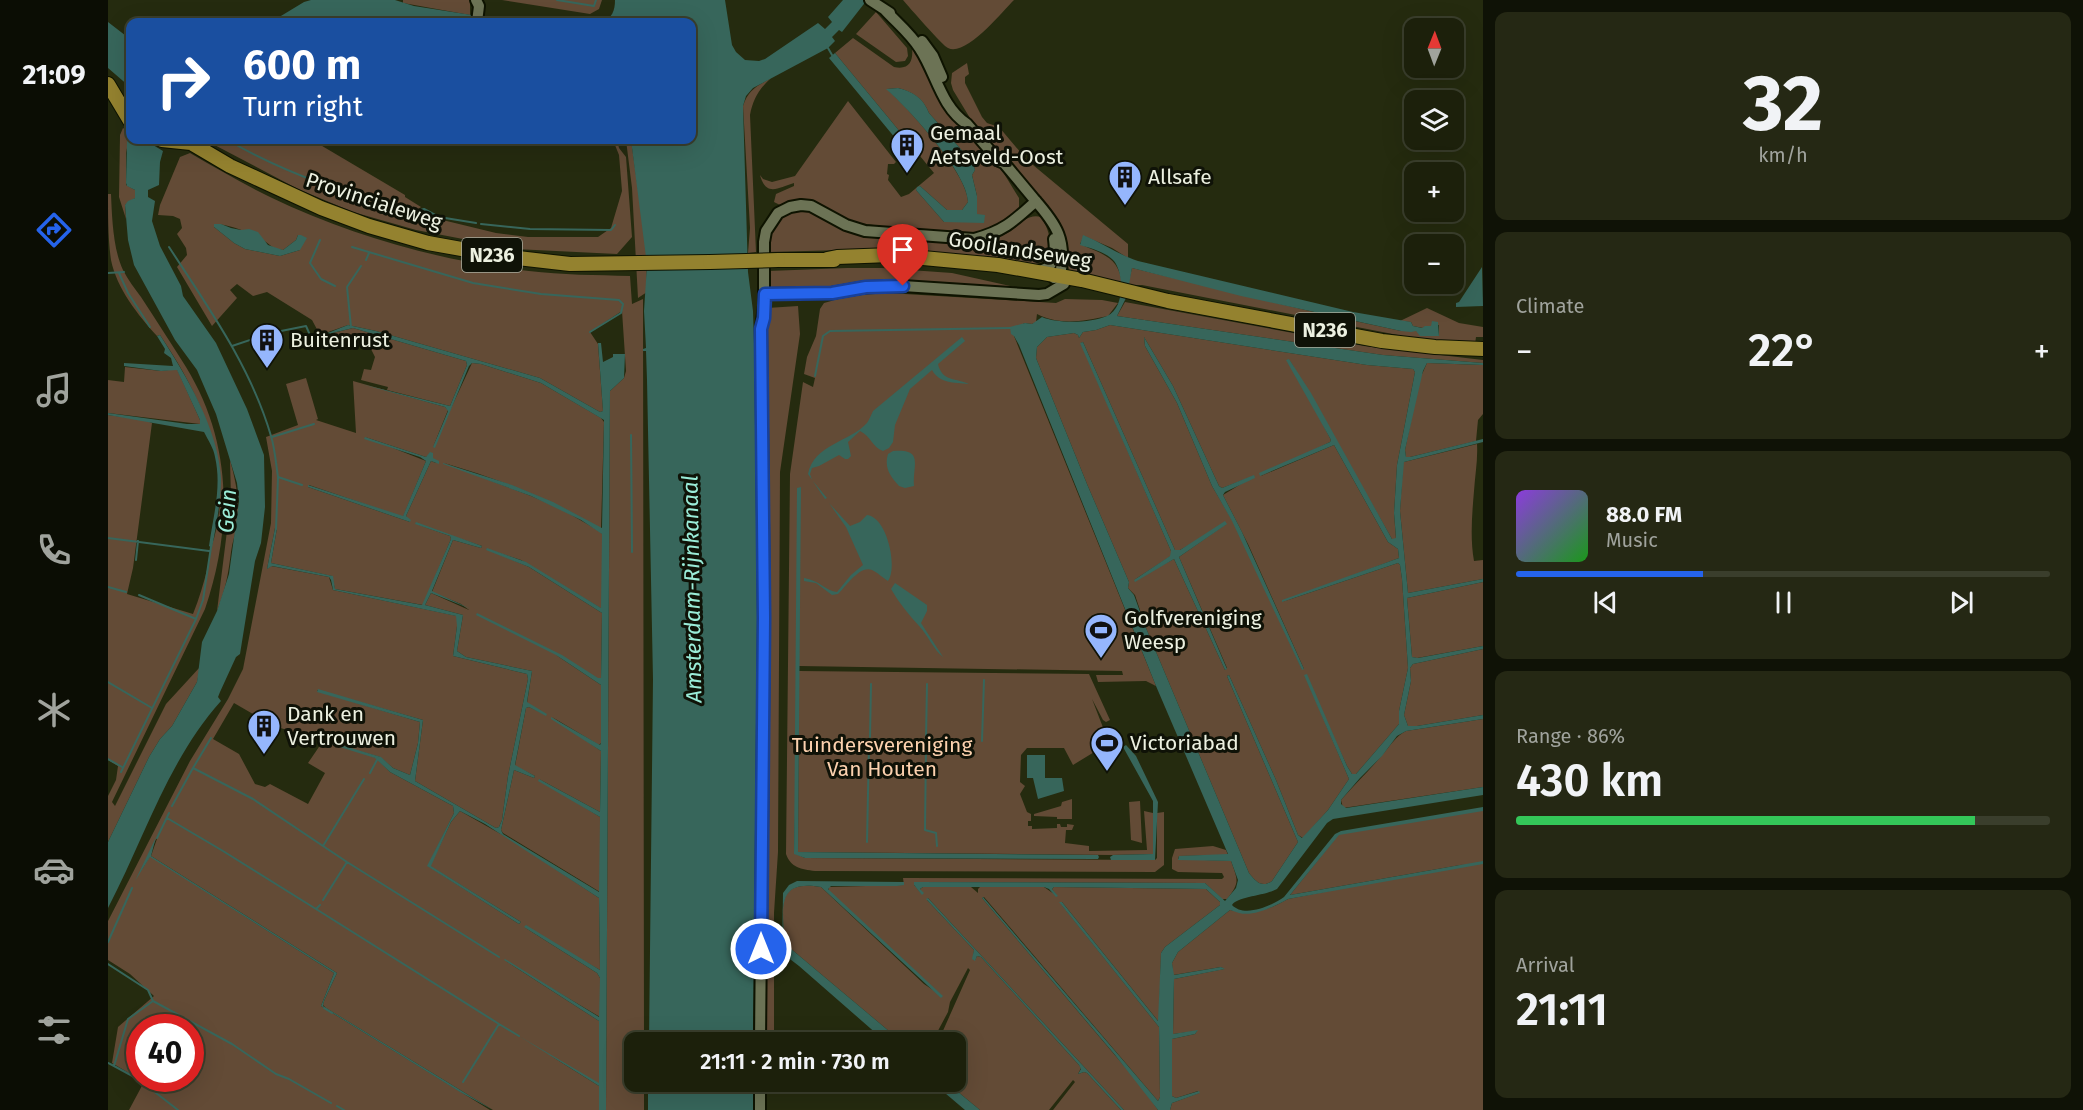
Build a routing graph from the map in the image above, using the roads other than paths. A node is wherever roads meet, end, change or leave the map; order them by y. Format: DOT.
graph roads {
  1 [pos="870,0"];
  2 [pos="108,83"];
  3 [pos="126,97"];
  4 [pos="126,110"];
  5 [pos="193,144"];
  6 [pos="205,144"];
  7 [pos="246,172"];
  8 [pos="1034,203"];
  9 [pos="710,262"];
  10 [pos="1040,275"];
  11 [pos="1062,280"];
  12 [pos="765,294"];
  13 [pos="1483,349"];
  14 [pos="760,1032"];
  15 [pos="760,1092"];
  16 [pos="760,1110"];
  1 -- 8 [label="street"];
  2 -- 3 [label="main road"];
  2 -- 4 [label="main road"];
  5 -- 7 [label="main road, Provincialeweg / N236"];
  6 -- 7 [label="main road, Provincialeweg / N236"];
  7 -- 9 [label="main road, Provincialeweg / N236"];
  8 -- 10 [label="street"];
  8 -- 11 [label="street"];
  8 -- 12 [label="street"];
  9 -- 10 [label="main road, Gooilandseweg / N236, bridge"];
  10 -- 11 [label="main road, Gooilandseweg / N236"];
  11 -- 12 [label="street"];
  11 -- 13 [label="main road, Gooilandseweg / N236"];
  12 -- 14 [label="street"];
  15 -- 16 [label="street"];
}
